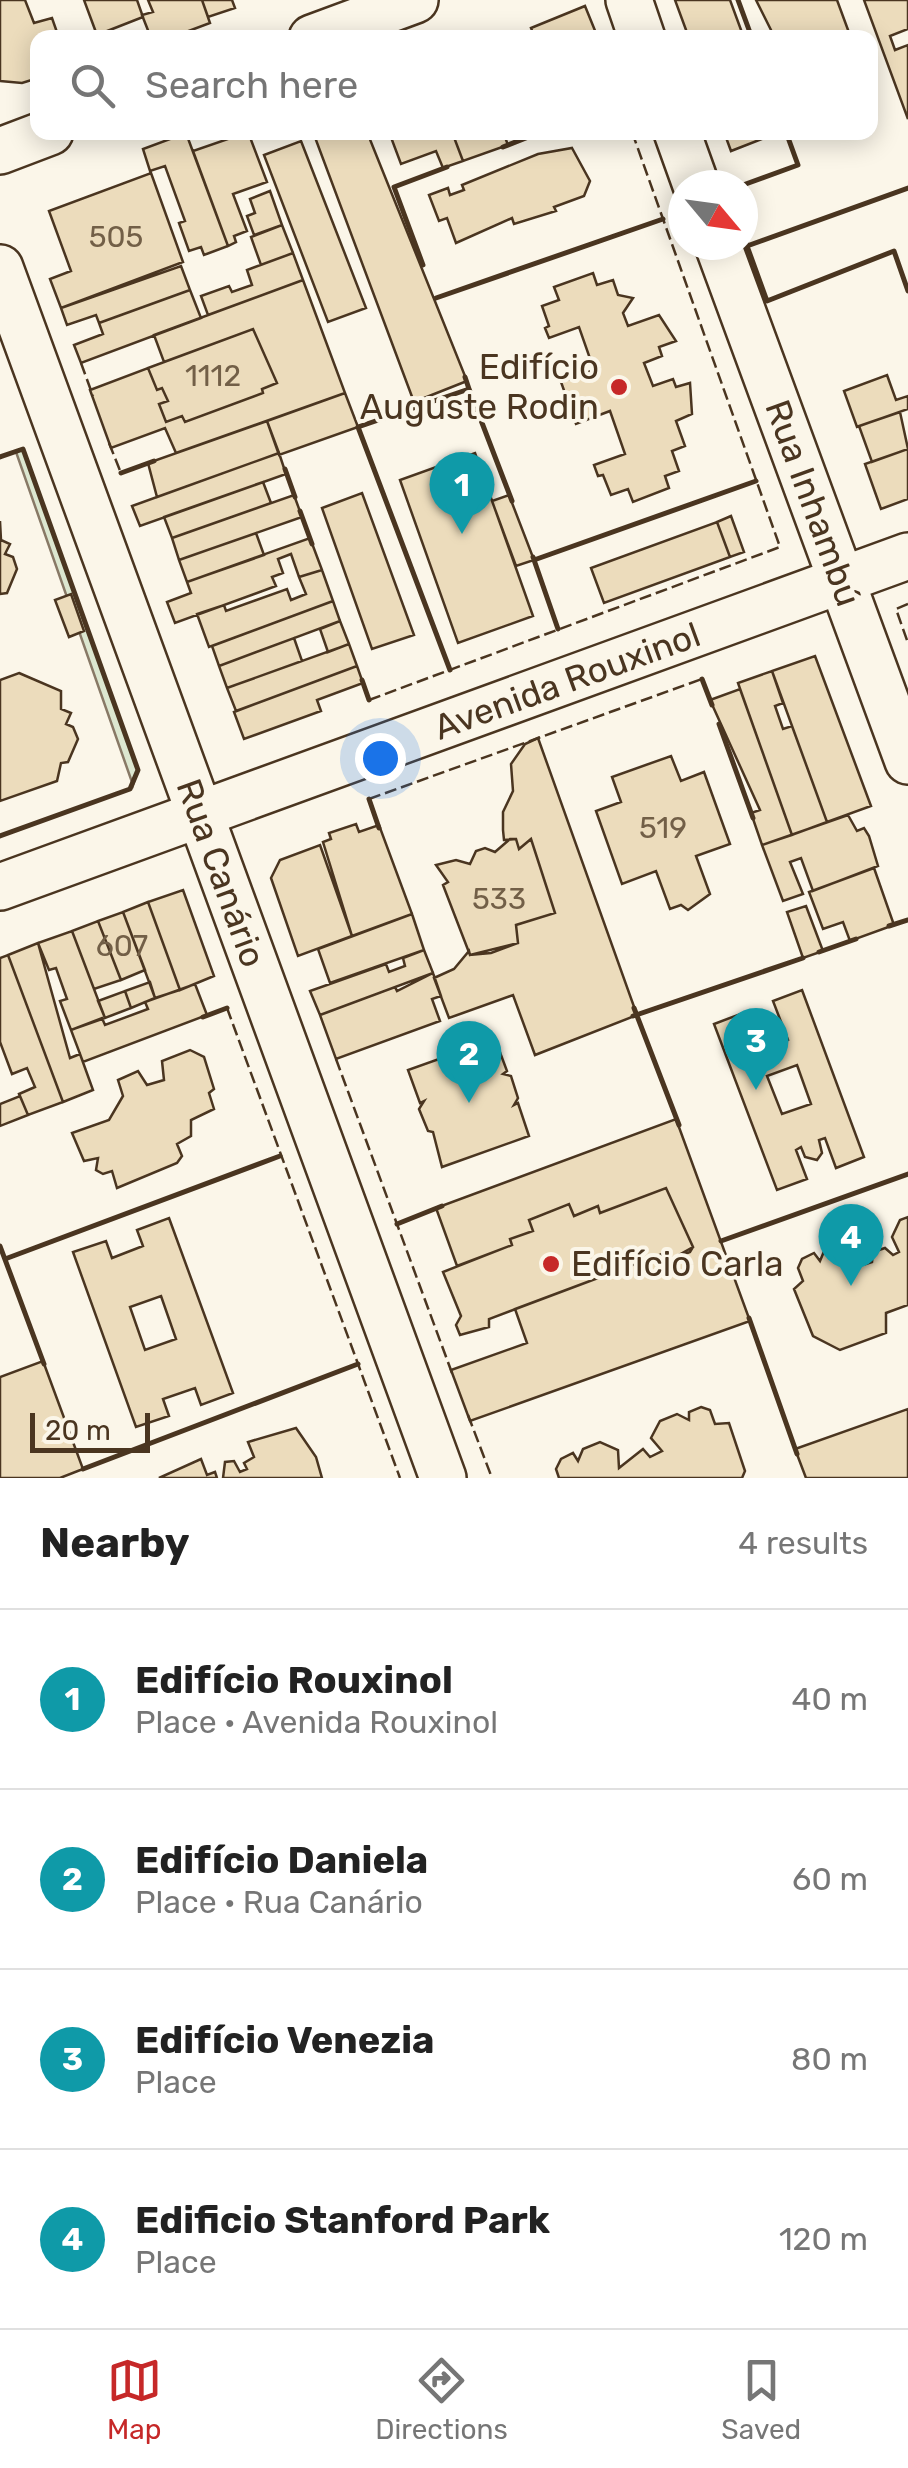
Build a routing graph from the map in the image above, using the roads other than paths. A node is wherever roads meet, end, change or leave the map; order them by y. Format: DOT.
graph roads {
  1 [pos="415,0"];
  2 [pos="628,0"];
  3 [pos="334,30"];
  4 [pos="639,30"];
  5 [pos="30,139"];
  6 [pos="680,140"];
  7 [pos="0,150"];
  8 [pos="691,170"];
  9 [pos="723,260"];
  10 [pos="0,268"];
  11 [pos="908,556"];
  12 [pos="841,581"];
  13 [pos="908,761"];
  14 [pos="200,816"];
  15 [pos="0,887"];
  16 [pos="443,1478"];
  1 -- 3 [label="street"];
  2 -- 4 [label="street"];
  5 -- 7 [label="street"];
  6 -- 8 [label="street"];
  9 -- 12 [label="street, Rua Inhambú"];
  10 -- 14 [label="street, Rua Canário"];
  11 -- 12 [label="street, Avenida Rouxinol"];
  12 -- 13 [label="street, Rua Inhambú"];
  12 -- 14 [label="street, Avenida Rouxinol"];
  14 -- 15 [label="street, Avenida Rouxinol"];
  14 -- 16 [label="street, Rua Canário"];
}
